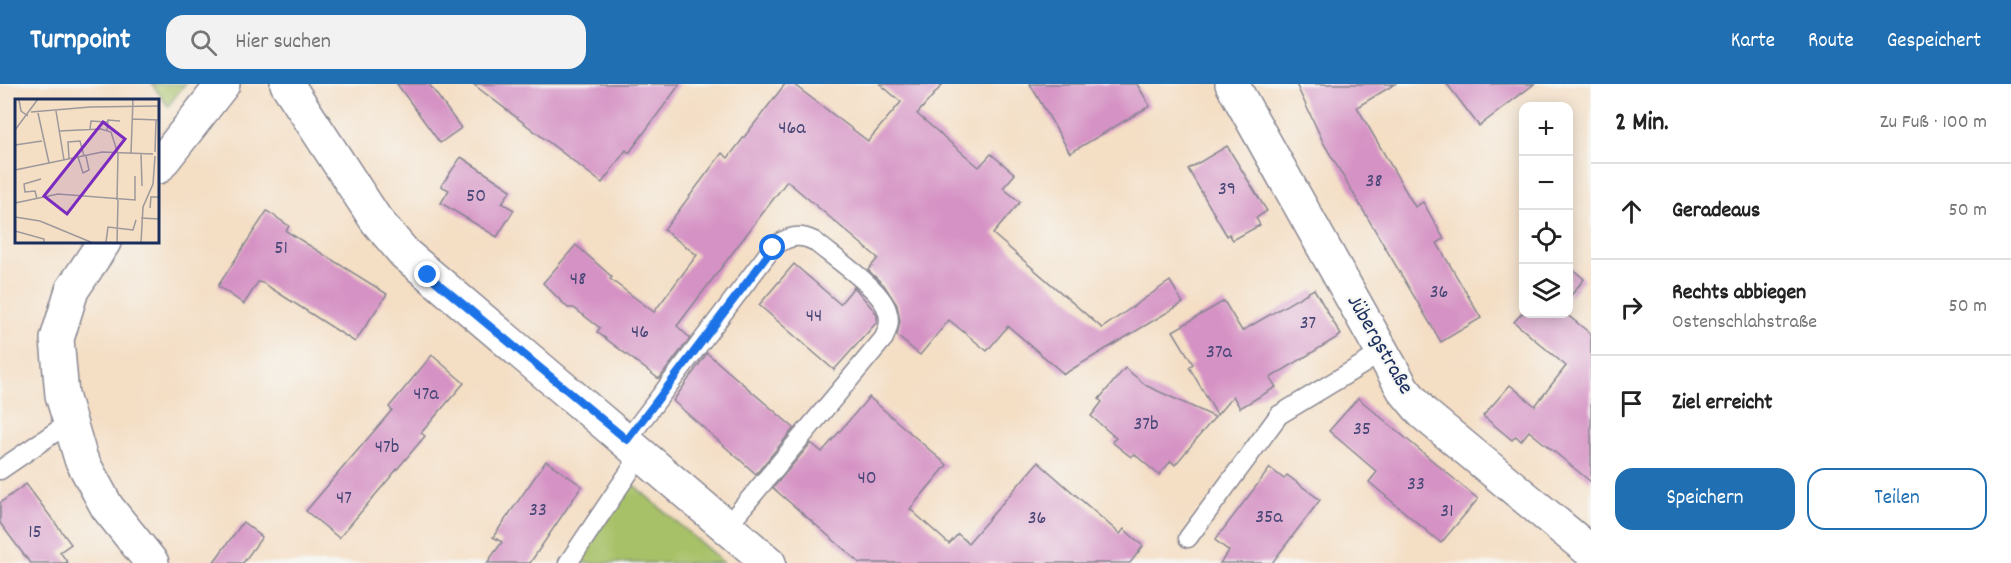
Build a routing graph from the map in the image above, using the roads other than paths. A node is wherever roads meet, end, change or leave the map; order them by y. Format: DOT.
graph roads {
  1 [pos="223,84"];
  2 [pos="287,84"];
  3 [pos="1232,84"];
  4 [pos="159,167"];
  5 [pos="103,243"];
  6 [pos="1383,352"];
  7 [pos="70,422"];
  8 [pos="634,446"];
  9 [pos="0,470"];
  10 [pos="727,526"];
  11 [pos="1188,538"];
  12 [pos="1591,552"];
  13 [pos="152,563"];
  14 [pos="568,563"];
  15 [pos="769,563"];
  1 -- 4 [label="street"];
  2 -- 8 [label="street"];
  3 -- 6 [label="street, Jübergstraße"];
  5 -- 7 [label="street"];
  6 -- 11 [label="lane"];
  6 -- 12 [label="street, Jübergstraße"];
  7 -- 9 [label="lane"];
  7 -- 13 [label="street"];
  8 -- 10 [label="street"];
  8 -- 10 [label="lane"];
  8 -- 14 [label="lane"];
  10 -- 15 [label="street"];
}
